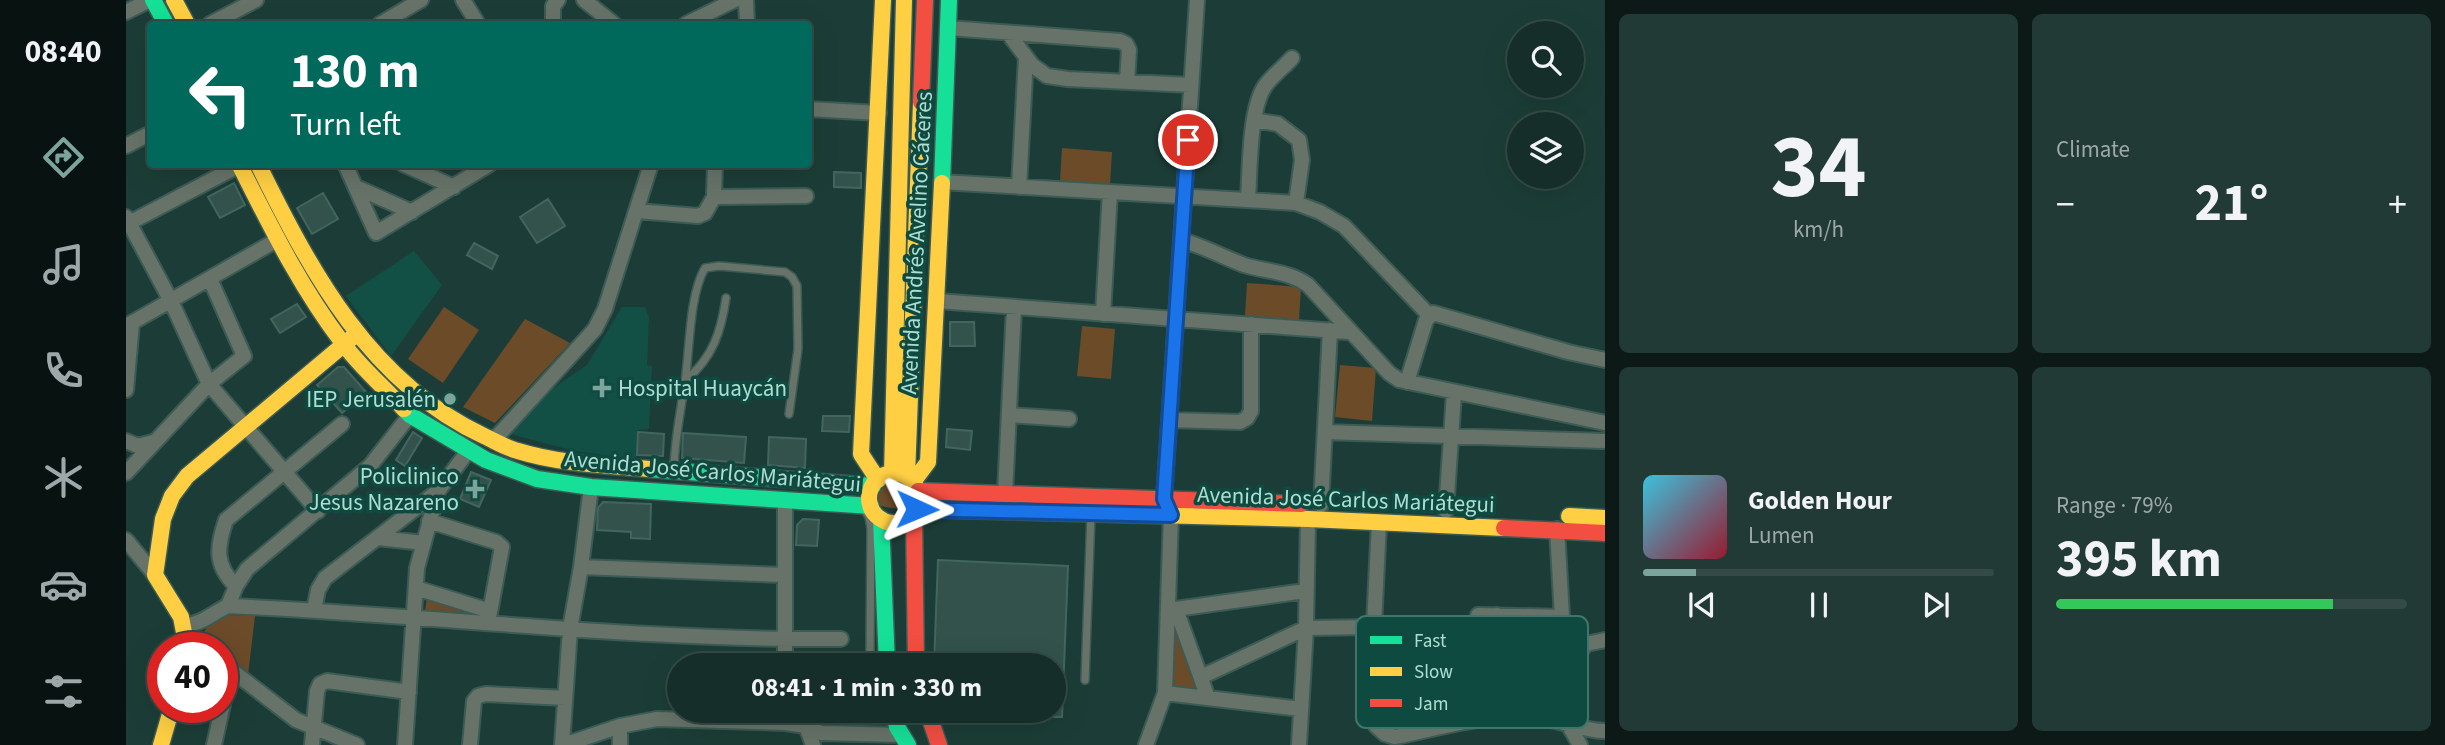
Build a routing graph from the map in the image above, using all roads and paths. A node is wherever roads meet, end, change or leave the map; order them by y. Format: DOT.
graph roads {
  1 [pos="151,0"];
  2 [pos="174,0"];
  3 [pos="256,0"];
  4 [pos="421,0"];
  5 [pos="463,0"];
  6 [pos="558,0"];
  7 [pos="584,0"];
  8 [pos="735,0"];
  9 [pos="747,0"];
  10 [pos="883,0"];
  11 [pos="904,0"];
  12 [pos="925,0"];
  13 [pos="949,0"];
  14 [pos="1197,0"];
  15 [pos="715,4"];
  16 [pos="126,12"];
  17 [pos="164,21"];
  18 [pos="185,21"];
  19 [pos="216,21"];
  20 [pos="385,21"];
  21 [pos="476,21"];
  22 [pos="553,21"];
  23 [pos="610,21"];
  24 [pos="690,21"];
  25 [pos="747,21"];
  26 [pos="948,28"];
  27 [pos="1008,33"];
  28 [pos="1026,57"];
  29 [pos="1292,58"];
  30 [pos="1127,82"];
  31 [pos="1191,85"];
  32 [pos="812,109"];
  33 [pos="878,113"];
  34 [pos="1254,120"];
  35 [pos="147,135"];
  36 [pos="126,146"];
  37 [pos="235,168"];
  38 [pos="242,168"];
  39 [pos="260,168"];
  40 [pos="347,168"];
  41 [pos="412,168"];
  42 [pos="484,168"];
  43 [pos="650,168"];
  44 [pos="715,168"];
  45 [pos="941,183"];
  46 [pos="356,187"];
  47 [pos="454,187"];
  48 [pos="1019,187"];
  49 [pos="1110,192"];
  50 [pos="806,196"];
  51 [pos="1184,196"];
  52 [pos="714,197"];
  53 [pos="1248,200"];
  54 [pos="1296,204"];
  55 [pos="637,211"];
  56 [pos="412,212"];
  57 [pos="127,221"];
  58 [pos="277,240"];
  59 [pos="1181,240"];
  60 [pos="210,279"];
  61 [pos="726,298"];
  62 [pos="171,301"];
  63 [pos="937,302"];
  64 [pos="1014,307"];
  65 [pos="1103,314"];
  66 [pos="1429,315"];
  67 [pos="1176,319"];
  68 [pos="1251,324"];
  69 [pos="129,325"];
  70 [pos="1330,330"];
  71 [pos="358,332"];
  72 [pos="1349,332"];
  73 [pos="343,344"];
  74 [pos="1605,359"];
  75 [pos="685,381"];
  76 [pos="1408,382"];
  77 [pos="209,384"];
  78 [pos="126,390"];
  79 [pos="1454,393"];
  80 [pos="789,414"];
  81 [pos="410,415"];
  82 [pos="1009,415"];
  83 [pos="1069,419"];
  84 [pos="1169,420"];
  85 [pos="1605,423"];
  86 [pos="342,424"];
  87 [pos="244,426"];
  88 [pos="1325,432"];
  89 [pos="1451,436"];
  90 [pos="126,441"];
  91 [pos="493,441"];
  92 [pos="1605,441"];
  93 [pos="153,442"];
  94 [pos="469,450"];
  95 [pos="616,467"];
  96 [pos="674,471"];
  97 [pos="284,472"];
  98 [pos="126,473"];
  99 [pos="897,482"];
  100 [pos="591,487"];
  101 [pos="615,488"];
  102 [pos="438,491"];
  103 [pos="1005,494"];
  104 [pos="1164,499"];
  105 [pos="785,501"];
  106 [pos="1321,505"];
  107 [pos="871,510"];
  108 [pos="318,511"];
  109 [pos="1446,511"];
  110 [pos="915,512"];
  111 [pos="1091,513"];
  112 [pos="1171,515"];
  113 [pos="1605,518"];
  114 [pos="1308,519"];
  115 [pos="429,521"];
  116 [pos="1379,522"];
  117 [pos="1557,529"];
  118 [pos="1605,533"];
  119 [pos="379,538"];
  120 [pos="126,540"];
  121 [pos="424,543"];
  122 [pos="581,567"];
  123 [pos="155,575"];
  124 [pos="785,575"];
  125 [pos="236,586"];
  126 [pos="416,588"];
  127 [pos="1305,592"];
  128 [pos="228,606"];
  129 [pos="1172,608"];
  130 [pos="314,610"];
  131 [pos="1479,615"];
  132 [pos="1497,615"];
  133 [pos="1375,616"];
  134 [pos="1530,616"];
  135 [pos="1562,616"];
  136 [pos="489,617"];
  137 [pos="413,619"];
  138 [pos="184,626"];
  139 [pos="1356,627"];
  140 [pos="1306,628"];
  141 [pos="570,629"];
  142 [pos="185,632"];
  143 [pos="784,639"];
  144 [pos="841,639"];
  145 [pos="785,653"];
  146 [pos="870,653"];
  147 [pos="886,653"];
  148 [pos="916,653"];
  149 [pos="238,674"];
  150 [pos="1201,677"];
  151 [pos="1085,680"];
  152 [pos="409,692"];
  153 [pos="1166,693"];
  154 [pos="565,698"];
  155 [pos="1208,698"];
  156 [pos="1301,709"];
  157 [pos="667,719"];
  158 [pos="167,723"];
  159 [pos="218,723"];
  160 [pos="799,723"];
  161 [pos="889,723"];
  162 [pos="931,723"];
  163 [pos="620,726"];
  164 [pos="806,726"];
  165 [pos="1378,728"];
  166 [pos="1450,728"];
  167 [pos="1570,728"];
  168 [pos="1579,728"];
  169 [pos="313,729"];
  170 [pos="1605,731"];
  171 [pos="903,736"];
  172 [pos="1404,740"];
  173 [pos="161,745"];
  174 [pos="214,745"];
  175 [pos="312,745"];
  176 [pos="357,745"];
  177 [pos="405,745"];
  178 [pos="470,745"];
  179 [pos="563,745"];
  180 [pos="620,745"];
  181 [pos="813,745"];
  182 [pos="939,745"];
  183 [pos="1146,745"];
  184 [pos="1299,745"];
  185 [pos="1580,745"];
  1 -- 16 [label="street"];
  1 -- 17 [label="street"];
  2 -- 18 [label="street"];
  3 -- 19 [label="street"];
  4 -- 20 [label="street"];
  5 -- 21 [label="street"];
  6 -- 22 [label="street"];
  7 -- 23 [label="street"];
  8 -- 15 [label="street"];
  9 -- 25 [label="street"];
  10 -- 33 [label="street, Avenida Andrés Avelino Cáceres"];
  11 -- 99 [label="street, Avenida Andrés Avelino Cáceres"];
  12 -- 99 [label="street, Avenida Andrés Avelino Cáceres"];
  13 -- 26 [label="street, Avenida Andrés Avelino Cáceres"];
  14 -- 31 [label="street"];
  15 -- 24 [label="street"];
  26 -- 27 [label="street"];
  26 -- 45 [label="street, Avenida Andrés Avelino Cáceres"];
  27 -- 28 [label="street"];
  27 -- 30 [label="street"];
  28 -- 30 [label="street"];
  28 -- 48 [label="street"];
  29 -- 34 [label="street"];
  30 -- 31 [label="street"];
  31 -- 51 [label="street"];
  32 -- 33 [label="street"];
  33 -- 99 [label="street, Avenida Andrés Avelino Cáceres"];
  34 -- 53 [label="street"];
  34 -- 54 [label="street"];
  35 -- 36 [label="street"];
  37 -- 57 [label="street"];
  38 -- 58 [label="street, Avenida José Carlos Mariátegui"];
  39 -- 71 [label="street, Avenida José Carlos Mariátegui"];
  40 -- 46 [label="street"];
  41 -- 47 [label="street"];
  42 -- 47 [label="street"];
  43 -- 55 [label="street"];
  44 -- 52 [label="street"];
  45 -- 48 [label="street"];
  45 -- 63 [label="street, Avenida Andrés Avelino Cáceres"];
  46 -- 56 [label="street"];
  46 -- 56 [label="street"];
  47 -- 56 [label="street"];
  48 -- 49 [label="street"];
  49 -- 51 [label="street"];
  49 -- 65 [label="street"];
  50 -- 52 [label="street"];
  51 -- 53 [label="street"];
  51 -- 59 [label="street"];
  52 -- 55 [label="street"];
  53 -- 54 [label="street"];
  54 -- 66 [label="street"];
  55 -- 91 [label="street"];
  57 -- 62 [label="street"];
  58 -- 60 [label="street"];
  58 -- 73 [label="street, Avenida José Carlos Mariátegui"];
  59 -- 67 [label="street"];
  59 -- 72 [label="street"];
  60 -- 62 [label="street"];
  60 -- 77 [label="street"];
  61 -- 75 [label="lane"];
  62 -- 69 [label="street"];
  62 -- 77 [label="street"];
  63 -- 64 [label="street"];
  63 -- 99 [label="street, Avenida Andrés Avelino Cáceres"];
  64 -- 65 [label="street"];
  64 -- 82 [label="street"];
  65 -- 67 [label="street"];
  66 -- 74 [label="street"];
  66 -- 76 [label="street"];
  67 -- 68 [label="street"];
  67 -- 84 [label="street"];
  68 -- 70 [label="street"];
  68 -- 84 [label="street"];
  69 -- 78 [label="street"];
  70 -- 72 [label="street"];
  70 -- 88 [label="street"];
  71 -- 73 [label="street"];
  71 -- 91 [label="street, Avenida José Carlos Mariátegui"];
  72 -- 76 [label="street"];
  73 -- 81 [label="street, Avenida José Carlos Mariátegui"];
  73 -- 87 [label="street"];
  75 -- 80 [label="lane"];
  75 -- 96 [label="lane"];
  76 -- 79 [label="street"];
  77 -- 87 [label="street"];
  77 -- 93 [label="street"];
  79 -- 85 [label="street"];
  79 -- 89 [label="street"];
  81 -- 94 [label="street, Avenida José Carlos Mariátegui"];
  81 -- 108 [label="street"];
  82 -- 83 [label="street"];
  82 -- 103 [label="street"];
  84 -- 104 [label="street"];
  86 -- 97 [label="street"];
  87 -- 97 [label="street"];
  87 -- 123 [label="street"];
  88 -- 89 [label="street"];
  88 -- 106 [label="street"];
  89 -- 92 [label="street"];
  89 -- 109 [label="street"];
  90 -- 93 [label="street"];
  91 -- 95 [label="street, Avenida José Carlos Mariátegui"];
  93 -- 98 [label="street"];
  94 -- 100 [label="street, Avenida José Carlos Mariátegui"];
  94 -- 102 [label="street"];
  95 -- 96 [label="street, Avenida José Carlos Mariátegui"];
  95 -- 101 [label="street"];
  96 -- 99 [label="street, Avenida José Carlos Mariátegui"];
  97 -- 108 [label="street"];
  97 -- 125 [label="street"];
  99 -- 103 [label="street, Avenida José Carlos Mariátegui"];
  99 -- 107 [label="street"];
  99 -- 110 [label="street"];
  100 -- 101 [label="street, Avenida José Carlos Mariátegui"];
  100 -- 122 [label="street"];
  101 -- 105 [label="street, Avenida José Carlos Mariátegui"];
  102 -- 115 [label="street"];
  102 -- 119 [label="street"];
  103 -- 104 [label="street, Avenida José Carlos Mariátegui"];
  104 -- 106 [label="street, Avenida José Carlos Mariátegui"];
  104 -- 112 [label="street"];
  105 -- 107 [label="street, Avenida José Carlos Mariátegui"];
  105 -- 124 [label="street"];
  106 -- 109 [label="street, Avenida José Carlos Mariátegui"];
  107 -- 110 [label="street, Avenida José Carlos Mariátegui"];
  107 -- 146 [label="lane"];
  107 -- 147 [label="street"];
  108 -- 125 [label="street"];
  109 -- 113 [label="street, Avenida José Carlos Mariátegui"];
  110 -- 111 [label="street, Avenida José Carlos Mariátegui"];
  110 -- 148 [label="street"];
  111 -- 112 [label="street, Avenida José Carlos Mariátegui"];
  111 -- 151 [label="lane"];
  112 -- 114 [label="street, Avenida José Carlos Mariátegui"];
  112 -- 129 [label="street"];
  114 -- 116 [label="street, Avenida José Carlos Mariátegui"];
  114 -- 127 [label="street"];
  115 -- 121 [label="street"];
  115 -- 136 [label="street"];
  116 -- 117 [label="street, Avenida José Carlos Mariátegui"];
  116 -- 133 [label="street"];
  117 -- 118 [label="street, Avenida José Carlos Mariátegui"];
  117 -- 135 [label="street"];
  119 -- 121 [label="street"];
  119 -- 130 [label="street"];
  120 -- 123 [label="street"];
  121 -- 126 [label="street"];
  122 -- 124 [label="street"];
  122 -- 141 [label="street"];
  123 -- 138 [label="street"];
  124 -- 143 [label="street"];
  125 -- 128 [label="street"];
  126 -- 136 [label="street"];
  126 -- 137 [label="street"];
  127 -- 129 [label="street"];
  127 -- 140 [label="street"];
  128 -- 130 [label="street"];
  128 -- 138 [label="street"];
  129 -- 150 [label="street"];
  129 -- 153 [label="street"];
  130 -- 137 [label="street"];
  131 -- 132 [label="street"];
  132 -- 134 [label="street"];
  136 -- 137 [label="street"];
  136 -- 141 [label="street"];
  137 -- 152 [label="street"];
  138 -- 142 [label="street"];
  139 -- 140 [label="street"];
  140 -- 150 [label="street"];
  140 -- 156 [label="street"];
  141 -- 143 [label="street"];
  141 -- 154 [label="street"];
  143 -- 144 [label="street"];
  143 -- 145 [label="street"];
  149 -- 169 [label="street"];
  150 -- 155 [label="street"];
  152 -- 169 [label="street"];
  152 -- 177 [label="street"];
  153 -- 155 [label="street"];
  153 -- 183 [label="street"];
  154 -- 178 [label="street"];
  154 -- 179 [label="street"];
  155 -- 156 [label="street"];
  156 -- 184 [label="street"];
  157 -- 163 [label="street"];
  158 -- 173 [label="street"];
  159 -- 174 [label="street"];
  160 -- 164 [label="street"];
  161 -- 171 [label="lane"];
  162 -- 182 [label="street"];
  163 -- 179 [label="street"];
  163 -- 180 [label="street"];
  164 -- 171 [label="street"];
  164 -- 181 [label="street"];
  165 -- 172 [label="street"];
  166 -- 172 [label="street"];
  167 -- 185 [label="street"];
  168 -- 170 [label="street"];
  169 -- 175 [label="street"];
  169 -- 176 [label="street"];
}
